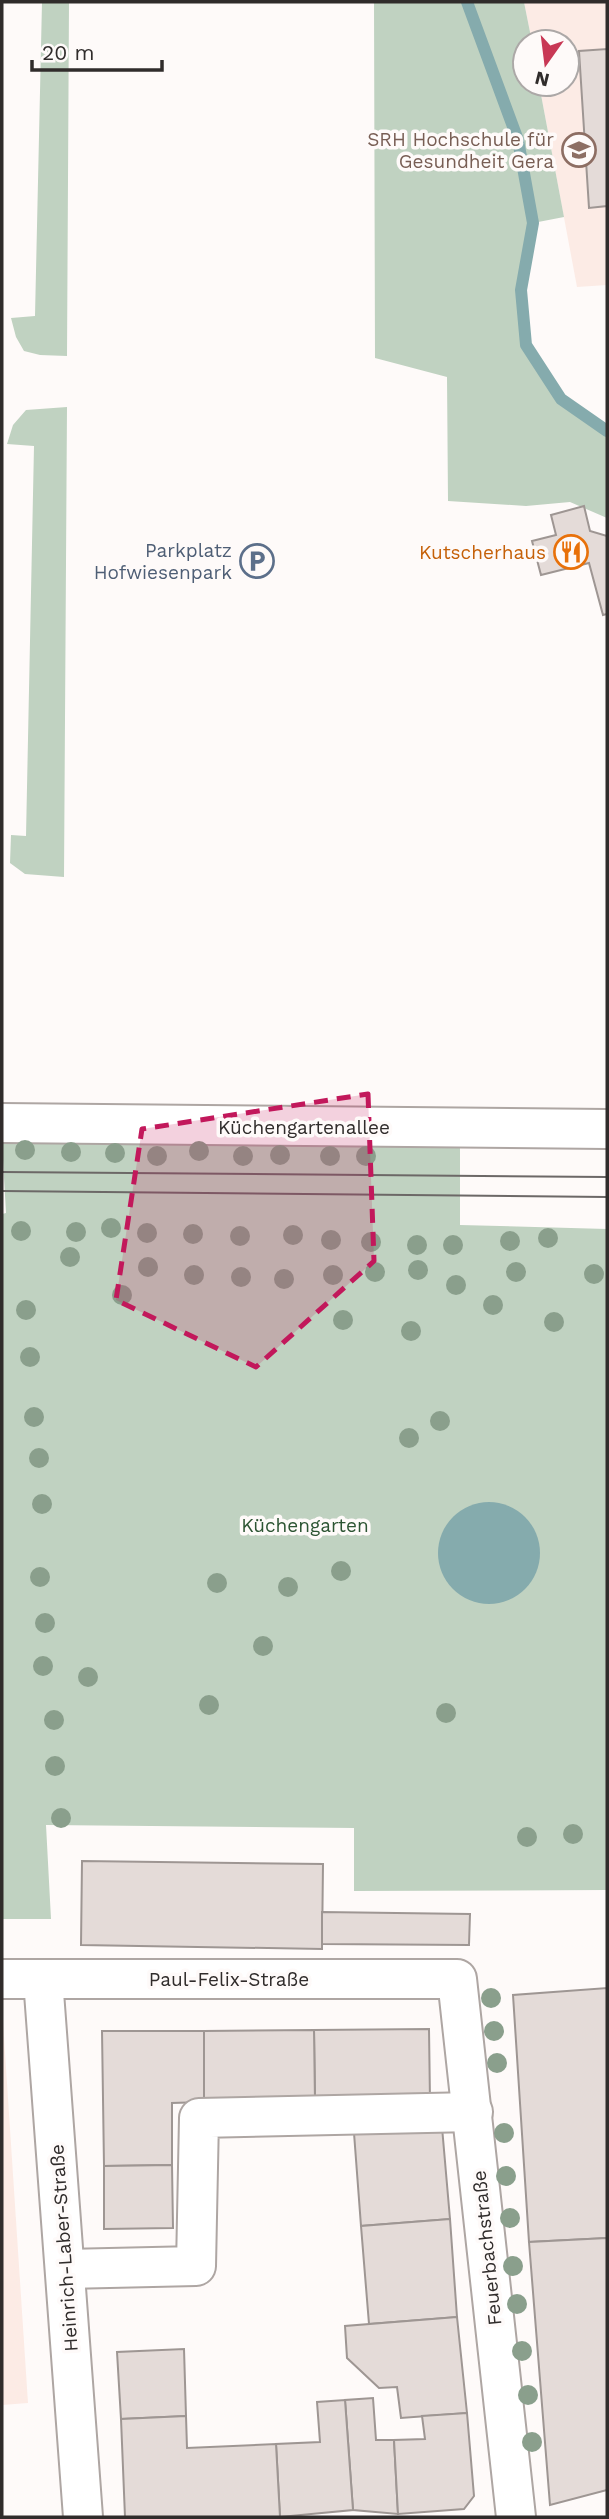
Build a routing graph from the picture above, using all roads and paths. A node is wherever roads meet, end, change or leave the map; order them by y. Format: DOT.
graph roads {
  1 [pos="2,1123"];
  2 [pos="607,1129"];
  3 [pos="2,1979"];
  4 [pos="43,1979"];
  5 [pos="457,1979"];
  6 [pos="473,2112"];
  7 [pos="66,2269"];
  8 [pos="83,2517"];
  9 [pos="516,2517"];
  1 -- 2 [label="street, Küchengartenallee"];
  3 -- 4 [label="street, Paul-Felix-Straße"];
  4 -- 5 [label="street, Paul-Felix-Straße"];
  4 -- 7 [label="street, Heinrich-Laber-Straße"];
  5 -- 6 [label="street, Feuerbachstraße"];
  6 -- 7 [label="street"];
  6 -- 9 [label="street, Feuerbachstraße"];
  7 -- 8 [label="street, Heinrich-Laber-Straße"];
}
